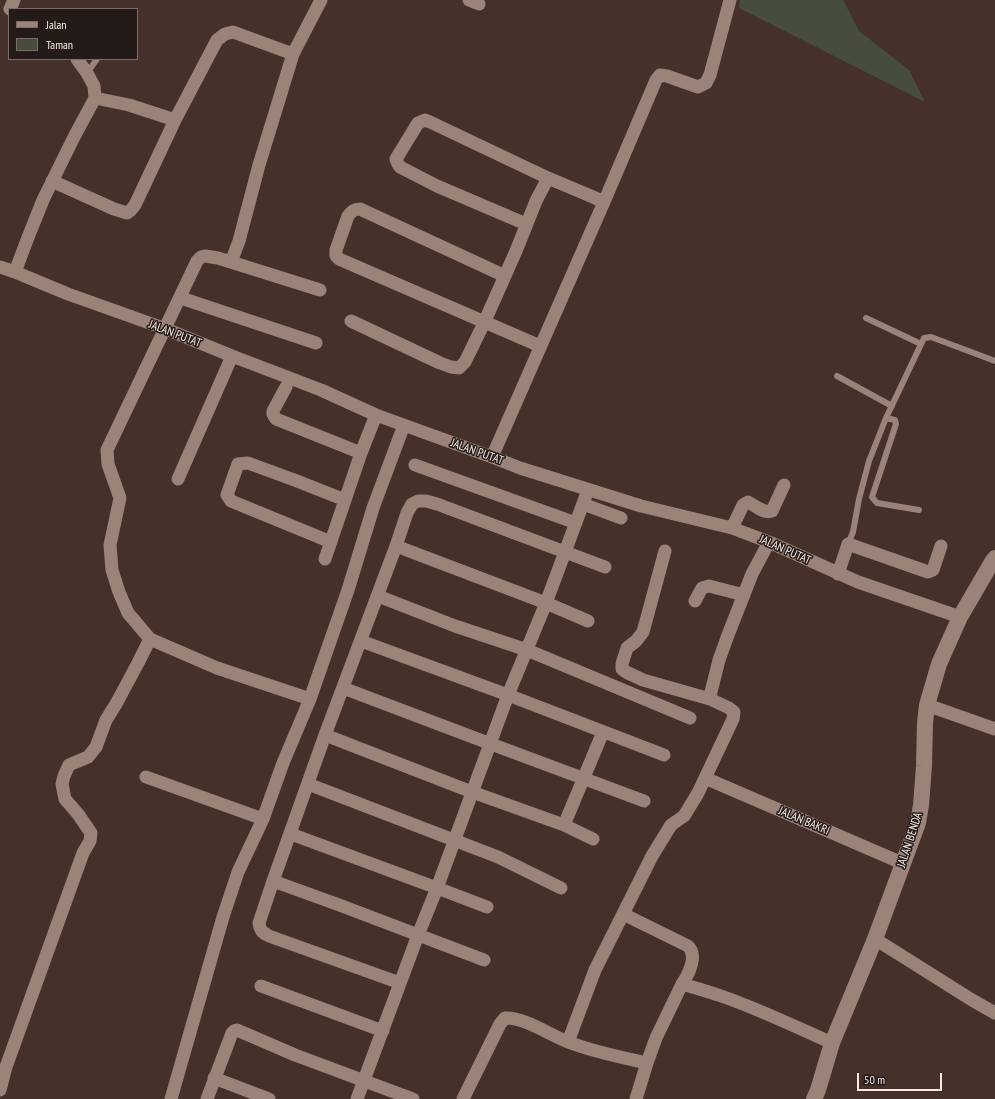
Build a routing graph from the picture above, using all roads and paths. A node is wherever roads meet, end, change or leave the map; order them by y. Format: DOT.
graph roads {
  1 [pos="321,0"];
  2 [pos="730,0"];
  3 [pos="293,54"];
  4 [pos="78,60"];
  5 [pos="97,60"];
  6 [pos="87,73"];
  7 [pos="95,98"];
  8 [pos="175,120"];
  9 [pos="548,178"];
  10 [pos="52,181"];
  11 [pos="604,202"];
  12 [pos="526,224"];
  13 [pos="231,262"];
  14 [pos="0,267"];
  15 [pos="16,272"];
  16 [pos="505,276"];
  17 [pos="320,290"];
  18 [pos="180,298"];
  19 [pos="866,318"];
  20 [pos="351,321"];
  21 [pos="484,323"];
  22 [pos="166,329"];
  23 [pos="316,343"];
  24 [pos="921,344"];
  25 [pos="540,346"];
  26 [pos="232,356"];
  27 [pos="995,361"];
  28 [pos="837,376"];
  29 [pos="286,387"];
  30 [pos="892,406"];
  31 [pos="376,415"];
  32 [pos="886,418"];
  33 [pos="404,425"];
  34 [pos="361,454"];
  35 [pos="492,457"];
  36 [pos="415,465"];
  37 [pos="178,478"];
  38 [pos="784,485"];
  39 [pos="588,490"];
  40 [pos="345,500"];
  41 [pos="583,504"];
  42 [pos="919,510"];
  43 [pos="621,518"];
  44 [pos="576,523"];
  45 [pos="732,528"];
  46 [pos="331,542"];
  47 [pos="769,542"];
  48 [pos="848,544"];
  49 [pos="396,546"];
  50 [pos="941,546"];
  51 [pos="664,551"];
  52 [pos="566,552"];
  53 [pos="995,558"];
  54 [pos="325,559"];
  55 [pos="605,567"];
  56 [pos="838,574"];
  57 [pos="744,595"];
  58 [pos="378,596"];
  59 [pos="695,601"];
  60 [pos="546,603"];
  61 [pos="960,617"];
  62 [pos="588,621"];
  63 [pos="150,639"];
  64 [pos="360,641"];
  65 [pos="527,650"];
  66 [pos="343,688"];
  67 [pos="508,695"];
  68 [pos="710,698"];
  69 [pos="310,700"];
  70 [pos="927,705"];
  71 [pos="690,718"];
  72 [pos="995,729"];
  73 [pos="603,732"];
  74 [pos="325,735"];
  75 [pos="491,744"];
  76 [pos="664,755"];
  77 [pos="146,777"];
  78 [pos="705,778"];
  79 [pos="584,779"];
  80 [pos="308,784"];
  81 [pos="472,792"];
  82 [pos="644,801"];
  83 [pos="263,819"];
  84 [pos="564,825"];
  85 [pos="290,834"];
  86 [pos="593,839"];
  87 [pos="455,840"];
  88 [pos="902,863"];
  89 [pos="273,881"];
  90 [pos="437,888"];
  91 [pos="561,888"];
  92 [pos="487,907"];
  93 [pos="623,914"];
  94 [pos="418,935"];
  95 [pos="875,939"];
  96 [pos="484,960"];
  97 [pos="400,983"];
  98 [pos="682,984"];
  99 [pos="261,986"];
  100 [pos="995,1013"];
  101 [pos="383,1031"];
  102 [pos="568,1042"];
  103 [pos="832,1043"];
  104 [pos="647,1063"];
  105 [pos="214,1078"];
  106 [pos="363,1080"];
  107 [pos="0,1090"];
  108 [pos="171,1099"];
  109 [pos="207,1099"];
  110 [pos="269,1099"];
  111 [pos="357,1099"];
  112 [pos="413,1099"];
  113 [pos="463,1099"];
  114 [pos="636,1099"];
  115 [pos="814,1099"];
  1 -- 3 [label="street"];
  2 -- 11 [label="street"];
  3 -- 8 [label="street"];
  3 -- 13 [label="street"];
  4 -- 6 [label="street"];
  5 -- 6 [label="lane"];
  6 -- 7 [label="street"];
  7 -- 8 [label="street"];
  7 -- 10 [label="street"];
  8 -- 10 [label="street"];
  9 -- 11 [label="street"];
  9 -- 12 [label="street"];
  9 -- 12 [label="street"];
  10 -- 15 [label="street"];
  11 -- 25 [label="street"];
  12 -- 16 [label="street"];
  13 -- 17 [label="street"];
  13 -- 18 [label="street"];
  14 -- 15 [label="street, JALAN PUTAT"];
  15 -- 22 [label="street, JALAN PUTAT"];
  16 -- 21 [label="street"];
  16 -- 21 [label="street"];
  18 -- 22 [label="street"];
  18 -- 23 [label="street"];
  19 -- 24 [label="lane"];
  20 -- 21 [label="street"];
  21 -- 25 [label="street"];
  22 -- 26 [label="street, JALAN PUTAT"];
  22 -- 63 [label="street"];
  24 -- 27 [label="lane"];
  24 -- 30 [label="lane"];
  25 -- 35 [label="street"];
  26 -- 31 [label="street, JALAN PUTAT"];
  26 -- 37 [label="street"];
  28 -- 30 [label="lane"];
  29 -- 34 [label="street"];
  30 -- 32 [label="lane"];
  31 -- 33 [label="street, JALAN PUTAT"];
  31 -- 34 [label="street"];
  32 -- 42 [label="lane"];
  32 -- 48 [label="lane"];
  33 -- 35 [label="street, JALAN PUTAT"];
  33 -- 69 [label="street"];
  34 -- 40 [label="street"];
  35 -- 39 [label="street, JALAN PUTAT"];
  36 -- 44 [label="street"];
  38 -- 45 [label="street"];
  39 -- 41 [label="street"];
  39 -- 45 [label="street, JALAN PUTAT"];
  40 -- 46 [label="street"];
  40 -- 46 [label="street"];
  41 -- 43 [label="street"];
  41 -- 44 [label="street"];
  44 -- 52 [label="street"];
  45 -- 47 [label="street, JALAN PUTAT"];
  46 -- 54 [label="street"];
  47 -- 56 [label="street, JALAN PUTAT"];
  47 -- 57 [label="street"];
  48 -- 50 [label="street"];
  48 -- 56 [label="street"];
  49 -- 52 [label="street"];
  49 -- 58 [label="street"];
  49 -- 60 [label="street"];
  51 -- 68 [label="street"];
  52 -- 55 [label="street"];
  52 -- 60 [label="street"];
  53 -- 61 [label="street, JALAN BENDA"];
  56 -- 61 [label="street, JALAN PUTAT"];
  57 -- 59 [label="street"];
  57 -- 68 [label="street"];
  58 -- 64 [label="street"];
  58 -- 65 [label="street"];
  60 -- 62 [label="street"];
  60 -- 65 [label="street"];
  61 -- 70 [label="street, JALAN BENDA"];
  63 -- 69 [label="street"];
  63 -- 107 [label="street"];
  64 -- 66 [label="street"];
  64 -- 67 [label="street"];
  65 -- 67 [label="street"];
  65 -- 71 [label="street"];
  66 -- 74 [label="street"];
  66 -- 75 [label="street"];
  67 -- 73 [label="street"];
  67 -- 75 [label="street"];
  68 -- 78 [label="street"];
  69 -- 83 [label="street"];
  70 -- 72 [label="street"];
  70 -- 88 [label="street, JALAN BENDA"];
  73 -- 76 [label="street"];
  73 -- 79 [label="street"];
  74 -- 80 [label="street"];
  74 -- 81 [label="street"];
  75 -- 79 [label="street"];
  75 -- 81 [label="street"];
  77 -- 83 [label="street"];
  78 -- 88 [label="street, JALAN BAKRI"];
  78 -- 93 [label="street"];
  79 -- 82 [label="street"];
  79 -- 84 [label="street"];
  80 -- 85 [label="street"];
  80 -- 87 [label="street"];
  81 -- 84 [label="street"];
  81 -- 87 [label="street"];
  83 -- 108 [label="street"];
  84 -- 86 [label="street"];
  85 -- 89 [label="street"];
  85 -- 90 [label="street"];
  87 -- 90 [label="street"];
  87 -- 91 [label="street"];
  88 -- 95 [label="street, JALAN BENDA"];
  89 -- 94 [label="street"];
  89 -- 97 [label="street"];
  90 -- 92 [label="street"];
  90 -- 94 [label="street"];
  93 -- 98 [label="street"];
  93 -- 102 [label="street"];
  94 -- 96 [label="street"];
  94 -- 97 [label="street"];
  95 -- 100 [label="street"];
  95 -- 103 [label="street, JALAN BENDA"];
  97 -- 101 [label="street"];
  98 -- 103 [label="street"];
  98 -- 104 [label="street"];
  99 -- 101 [label="street"];
  101 -- 106 [label="street"];
  102 -- 104 [label="street"];
  102 -- 113 [label="street"];
  103 -- 115 [label="street, JALAN BENDA"];
  104 -- 114 [label="street"];
  105 -- 106 [label="street"];
  105 -- 109 [label="street"];
  105 -- 110 [label="street"];
  106 -- 111 [label="street"];
  106 -- 112 [label="street"];
}
